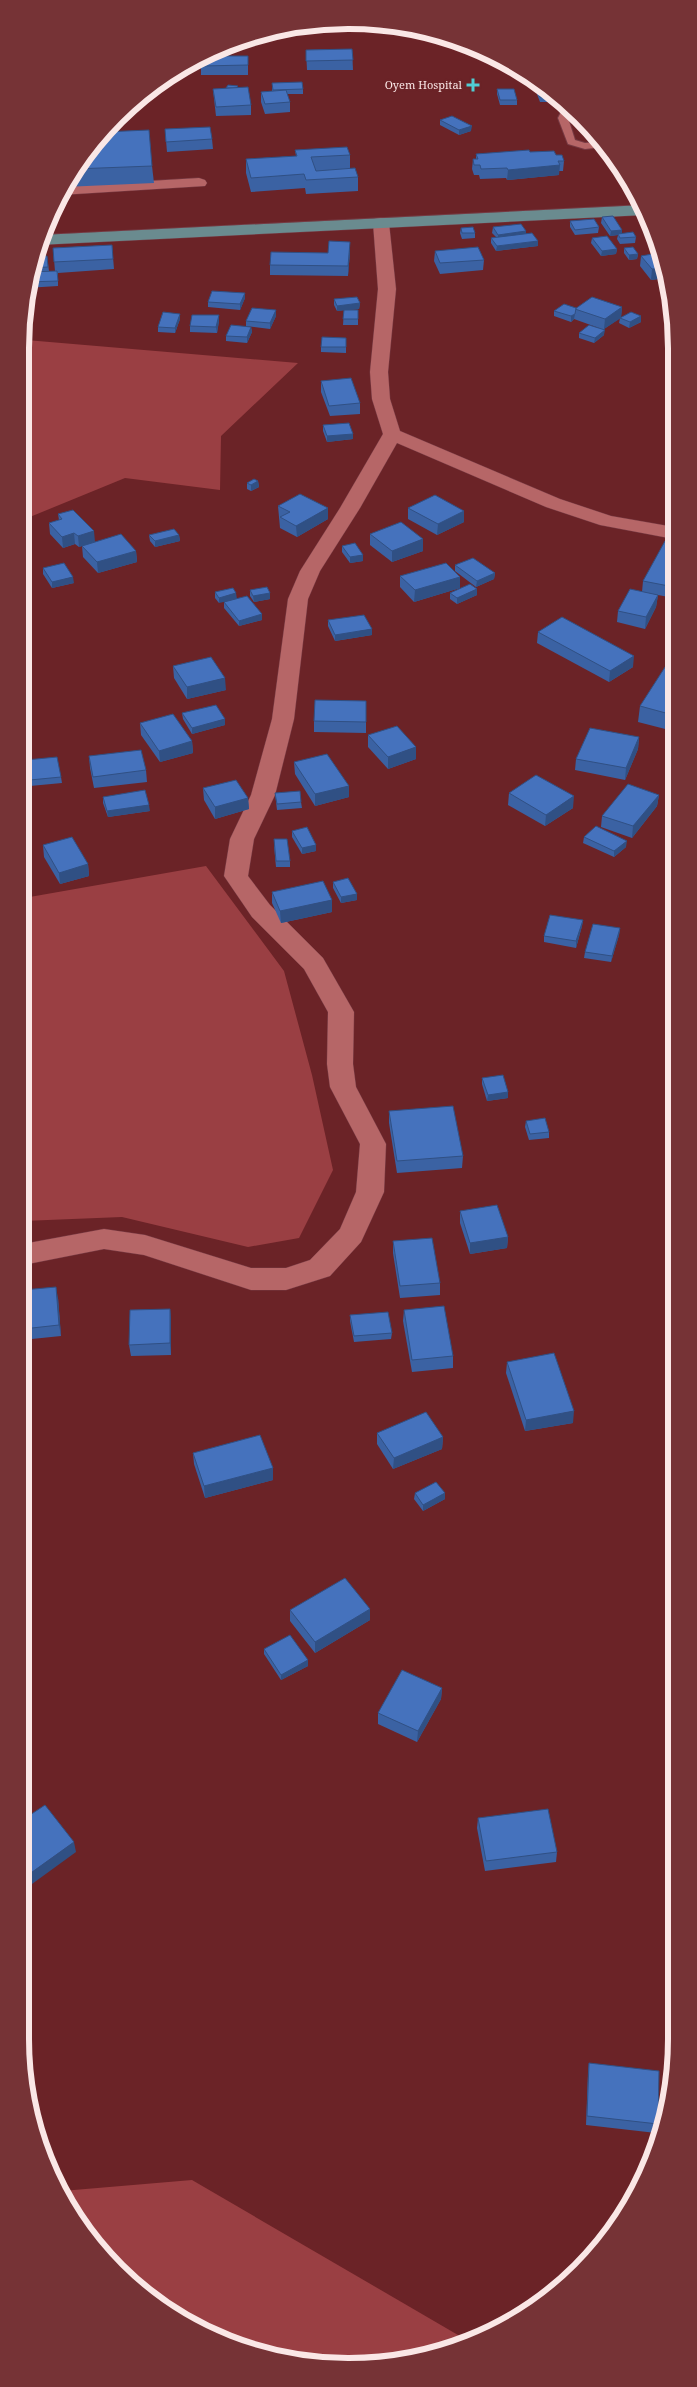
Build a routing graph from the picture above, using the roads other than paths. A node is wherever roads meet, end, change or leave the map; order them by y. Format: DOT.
graph roads {
  1 [pos="566,114"];
  2 [pos="595,145"];
  3 [pos="199,184"];
  4 [pos="71,191"];
  5 [pos="637,210"];
  6 [pos="381,223"];
  7 [pos="48,240"];
  8 [pos="392,434"];
  9 [pos="668,532"];
  10 [pos="29,1254"];
  1 -- 2 [label="lane"];
  3 -- 4 [label="street"];
  5 -- 6 [label="main road"];
  6 -- 7 [label="main road"];
  6 -- 8 [label="street"];
  8 -- 9 [label="street"];
  8 -- 10 [label="street"];
}
